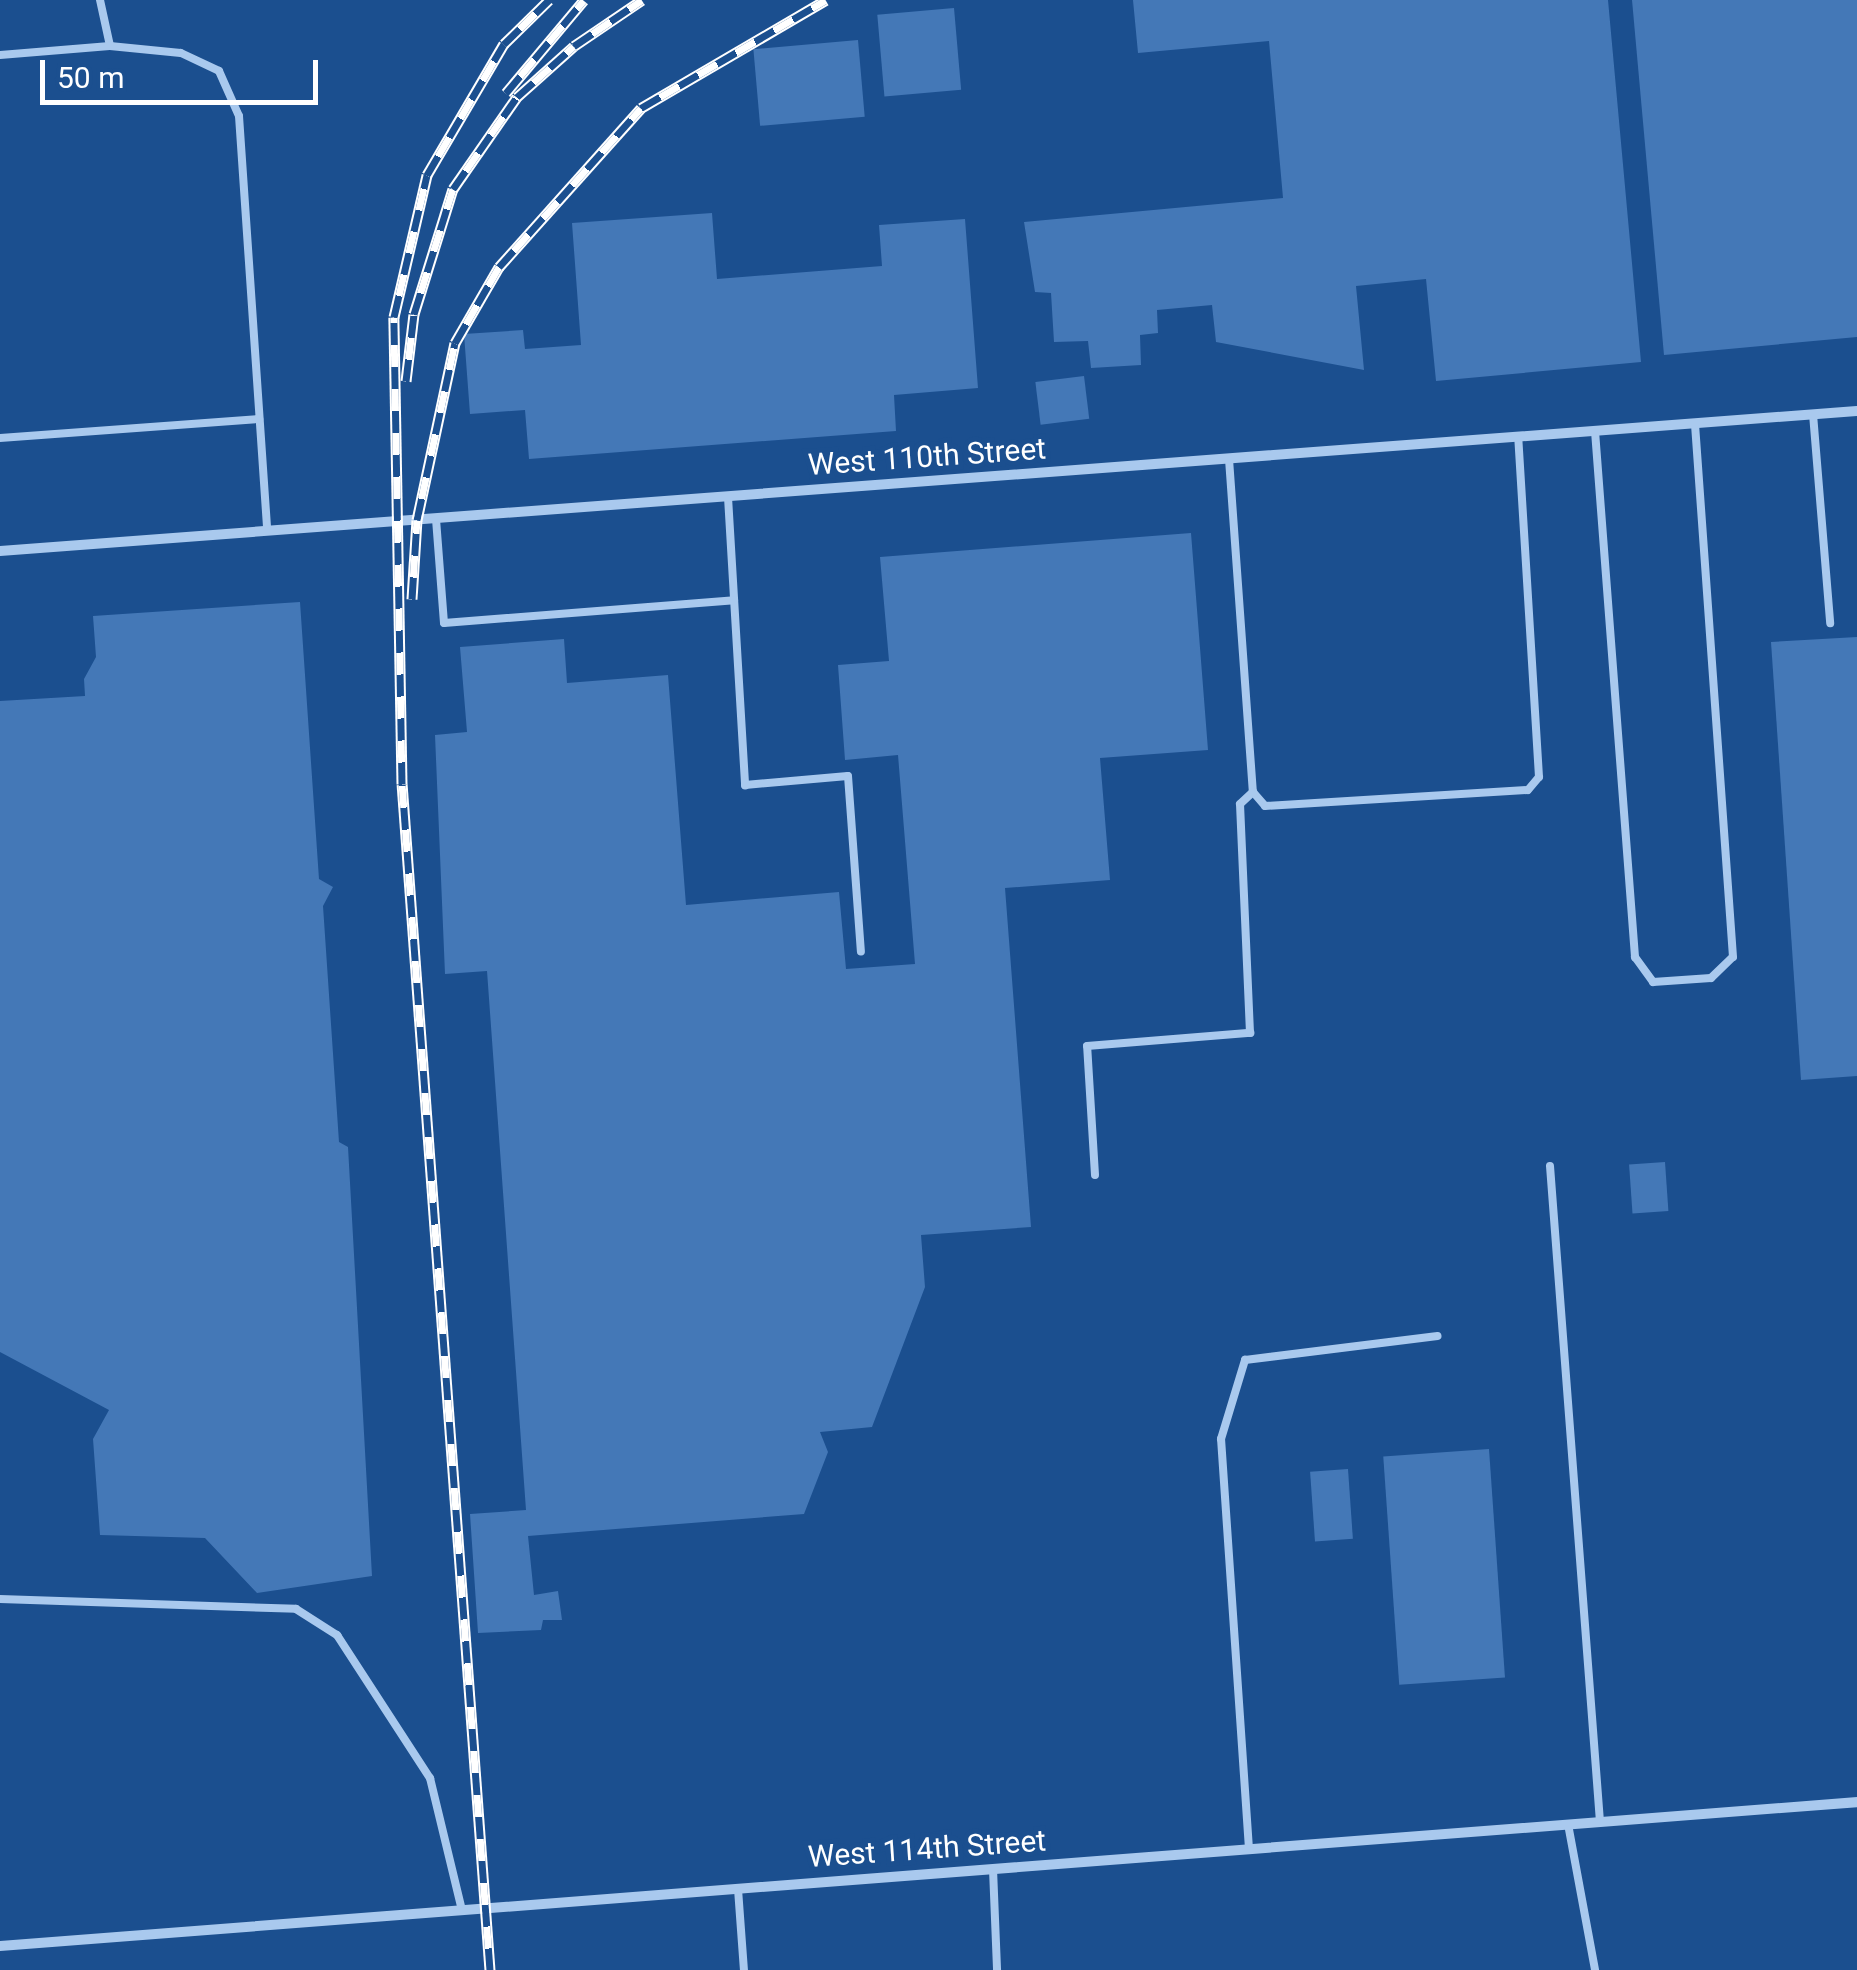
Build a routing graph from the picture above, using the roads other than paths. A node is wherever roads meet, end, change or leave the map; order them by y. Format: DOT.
graph roads {
  1 [pos="100,0"];
  2 [pos="110,46"];
  3 [pos="0,54"];
  4 [pos="1857,411"];
  5 [pos="1813,414"];
  6 [pos="259,419"];
  7 [pos="1695,424"];
  8 [pos="1595,431"];
  9 [pos="1518,437"];
  10 [pos="0,438"];
  11 [pos="1229,459"];
  12 [pos="728,497"];
  13 [pos="436,519"];
  14 [pos="266,532"];
  15 [pos="0,551"];
  16 [pos="734,600"];
  17 [pos="1830,623"];
  18 [pos="1252,792"];
  19 [pos="861,952"];
  20 [pos="1550,1166"];
  21 [pos="1095,1175"];
  22 [pos="1438,1336"];
  23 [pos="0,1599"];
  24 [pos="1857,1802"];
  25 [pos="1600,1822"];
  26 [pos="1568,1824"];
  27 [pos="1249,1849"];
  28 [pos="993,1869"];
  29 [pos="738,1888"];
  30 [pos="462,1910"];
  31 [pos="0,1946"];
  32 [pos="744,1970"];
  33 [pos="997,1970"];
  34 [pos="1594,1970"];
  1 -- 2 [label="lane"];
  2 -- 3 [label="lane"];
  2 -- 6 [label="lane"];
  4 -- 5 [label="street, West 110th Street"];
  5 -- 7 [label="street, West 110th Street"];
  5 -- 17 [label="lane"];
  6 -- 10 [label="lane"];
  6 -- 14 [label="lane"];
  7 -- 8 [label="street, West 110th Street"];
  7 -- 8 [label="lane"];
  8 -- 9 [label="street, West 110th Street"];
  9 -- 11 [label="street, West 110th Street"];
  9 -- 18 [label="lane"];
  11 -- 12 [label="street, West 110th Street"];
  11 -- 18 [label="lane"];
  12 -- 13 [label="street, West 110th Street"];
  12 -- 16 [label="lane"];
  13 -- 14 [label="street, West 110th Street"];
  13 -- 16 [label="lane"];
  14 -- 15 [label="street, West 110th Street"];
  16 -- 19 [label="lane"];
  18 -- 21 [label="lane"];
  20 -- 25 [label="lane"];
  22 -- 27 [label="lane"];
  23 -- 30 [label="lane"];
  24 -- 25 [label="street, West 114th Street"];
  25 -- 26 [label="street, West 114th Street"];
  26 -- 27 [label="street, West 114th Street"];
  26 -- 34 [label="lane"];
  27 -- 28 [label="street, West 114th Street"];
  28 -- 29 [label="street, West 114th Street"];
  28 -- 33 [label="lane"];
  29 -- 30 [label="street, West 114th Street"];
  29 -- 32 [label="lane"];
  30 -- 31 [label="street, West 114th Street"];
}
